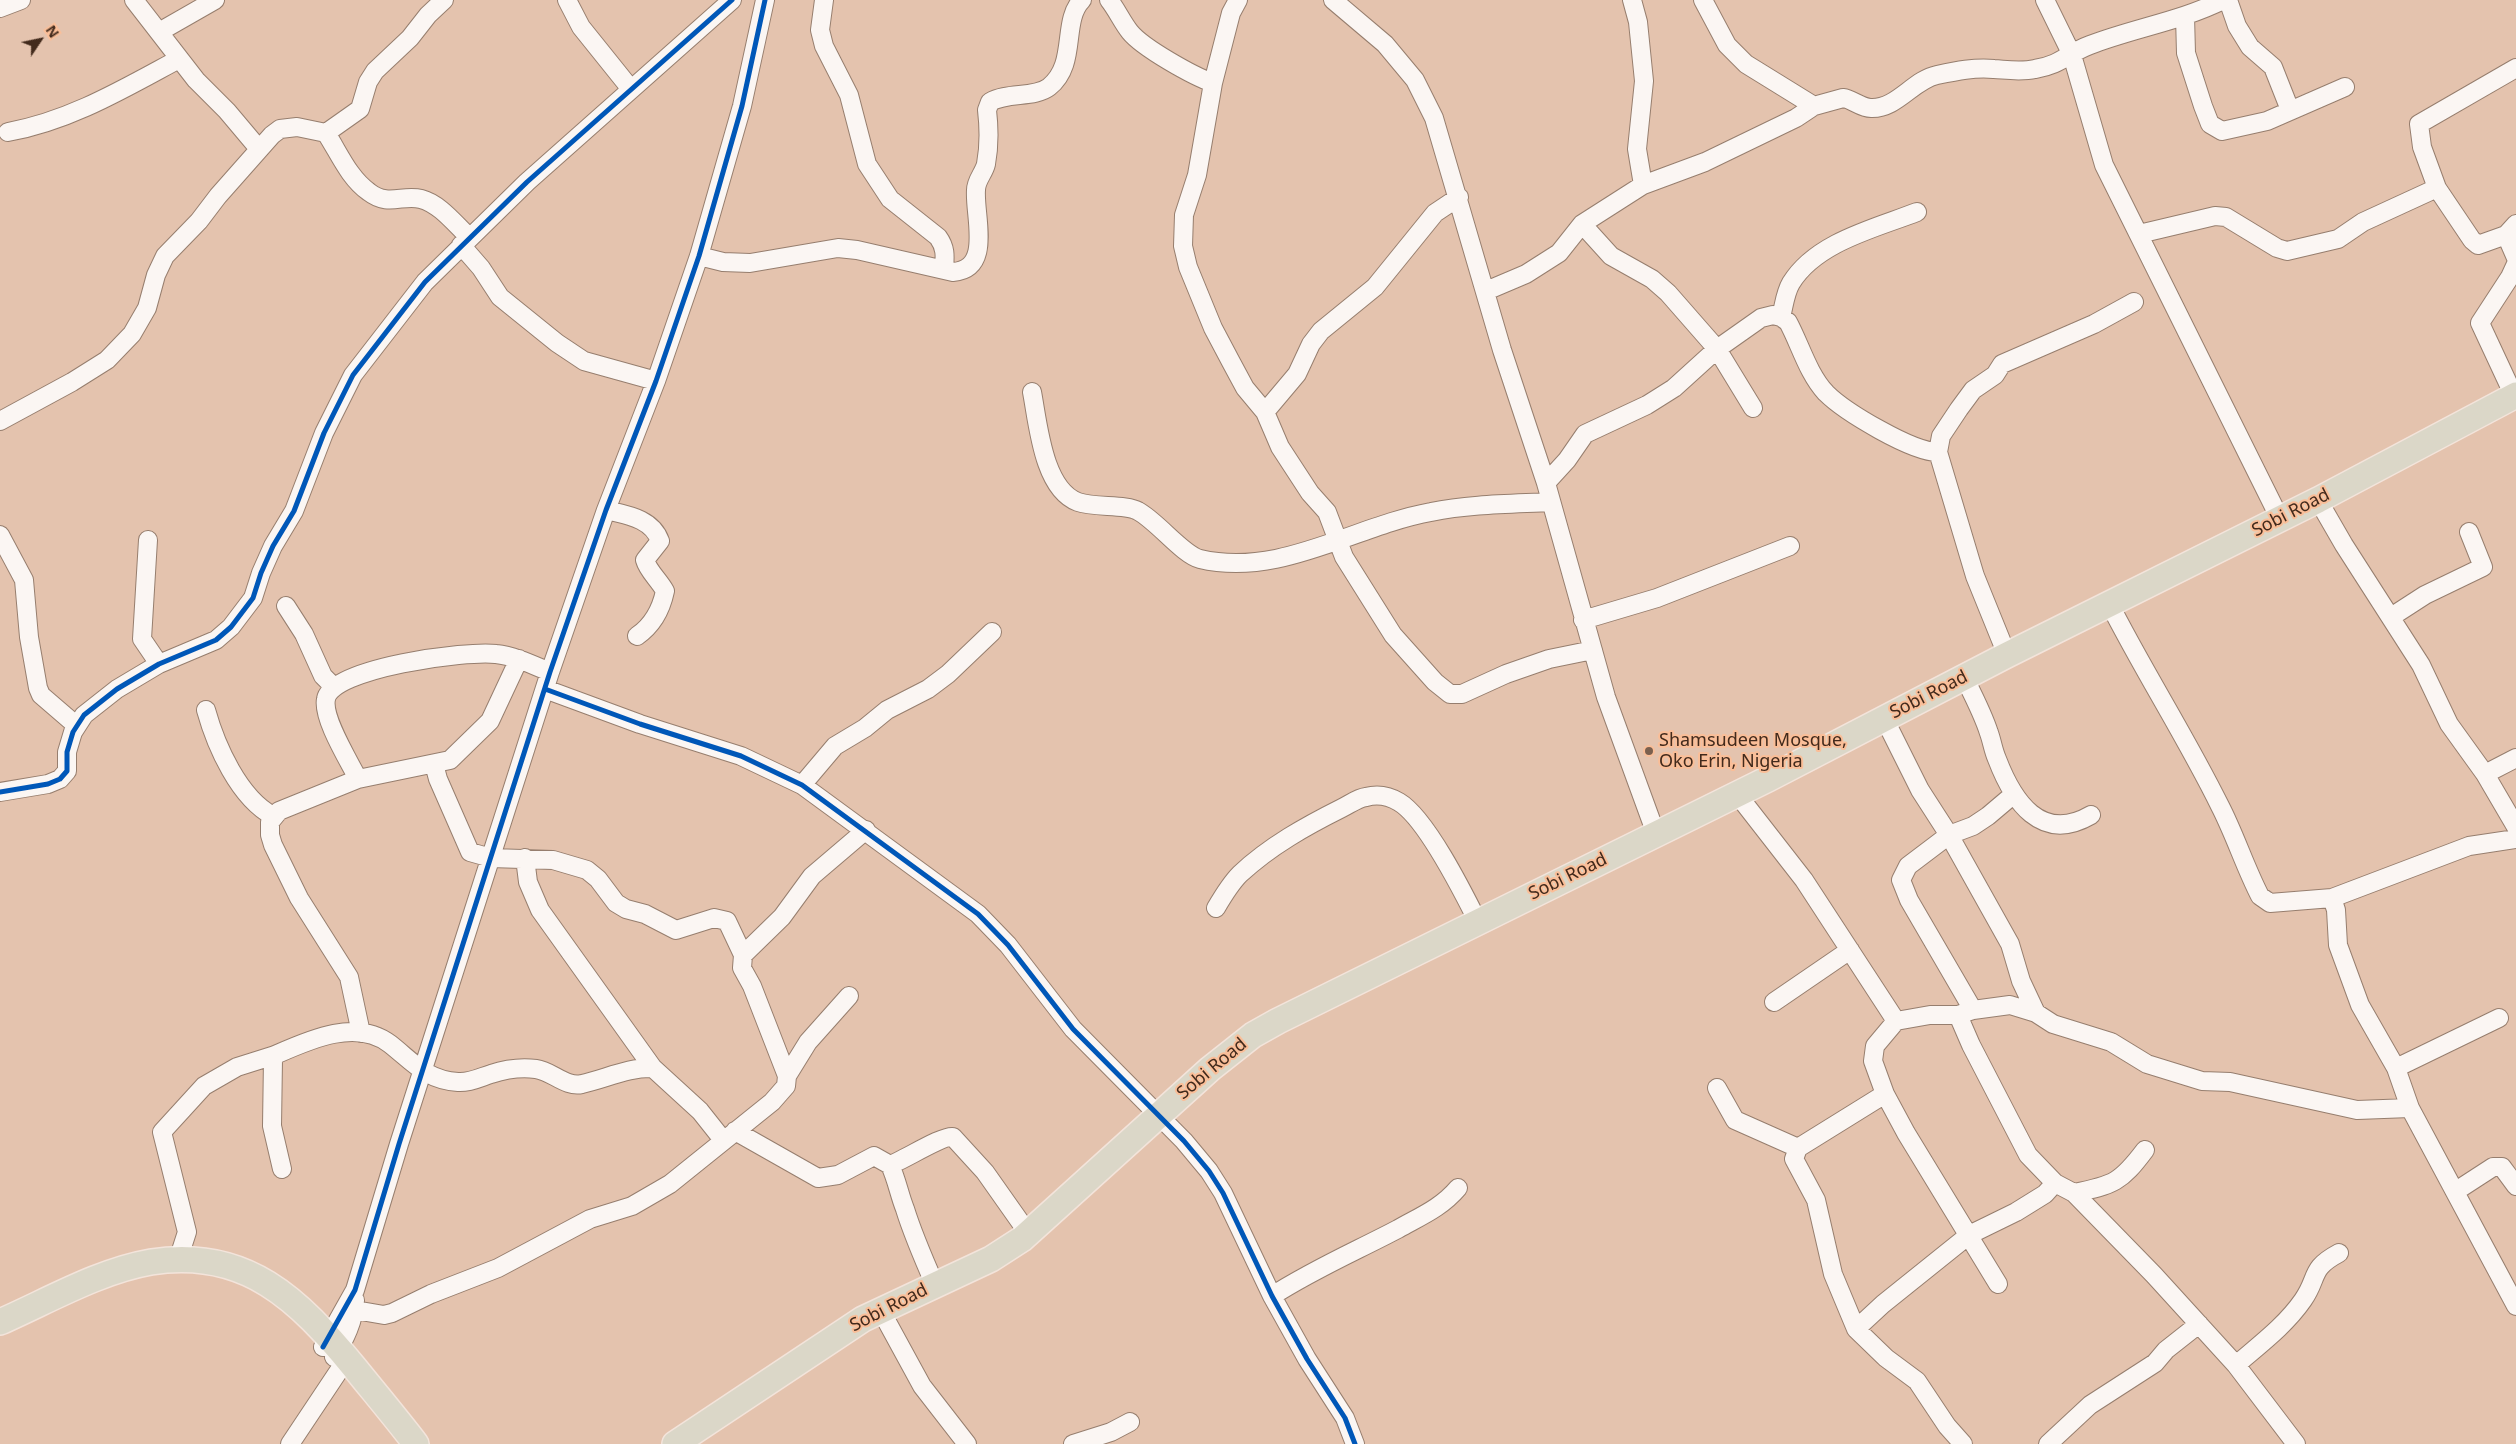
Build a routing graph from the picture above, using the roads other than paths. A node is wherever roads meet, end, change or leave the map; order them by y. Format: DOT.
graph roads {
  1 [pos="21,0"];
  2 [pos="134,0"];
  3 [pos="215,0"];
  4 [pos="566,0"];
  5 [pos="732,0"];
  6 [pos="765,0"];
  7 [pos="824,0"];
  8 [pos="1082,0"];
  9 [pos="1109,0"];
  10 [pos="1238,0"];
  11 [pos="1334,0"];
  12 [pos="1632,0"];
  13 [pos="1703,0"];
  14 [pos="2045,0"];
  15 [pos="2223,0"];
  16 [pos="2228,0"];
  17 [pos="441,1"];
  18 [pos="0,8"];
  19 [pos="2188,10"];
  20 [pos="159,32"];
  21 [pos="2072,54"];
  22 [pos="179,59"];
  23 [pos="2516,68"];
  24 [pos="1213,83"];
  25 [pos="2345,86"];
  26 [pos="630,88"];
  27 [pos="1814,106"];
  28 [pos="2290,110"];
  29 [pos="8,132"];
  30 [pos="326,133"];
  31 [pos="259,149"];
  32 [pos="1643,185"];
  33 [pos="2438,188"];
  34 [pos="1459,197"];
  35 [pos="1918,212"];
  36 [pos="1582,224"];
  37 [pos="2511,230"];
  38 [pos="2139,234"];
  39 [pos="465,241"];
  40 [pos="699,256"];
  41 [pos="2516,258"];
  42 [pos="2516,264"];
  43 [pos="944,270"];
  44 [pos="1486,290"];
  45 [pos="2134,302"];
  46 [pos="1781,317"];
  47 [pos="1717,349"];
  48 [pos="656,380"];
  49 [pos="1032,392"];
  50 [pos="2515,396"];
  51 [pos="1753,408"];
  52 [pos="1264,412"];
  53 [pos="0,421"];
  54 [pos="1938,452"];
  55 [pos="1546,482"];
  56 [pos="2318,500"];
  57 [pos="1551,502"];
  58 [pos="606,510"];
  59 [pos="2280,519"];
  60 [pos="2469,532"];
  61 [pos="0,535"];
  62 [pos="1338,539"];
  63 [pos="148,540"];
  64 [pos="1790,546"];
  65 [pos="2109,603"];
  66 [pos="286,606"];
  67 [pos="2391,617"];
  68 [pos="1583,620"];
  69 [pos="992,632"];
  70 [pos="637,636"];
  71 [pos="1593,650"];
  72 [pos="2007,655"];
  73 [pos="519,659"];
  74 [pos="159,664"];
  75 [pos="1964,677"];
  76 [pos="548,680"];
  77 [pos="333,686"];
  78 [pos="206,710"];
  79 [pos="1884,718"];
  80 [pos="77,726"];
  81 [pos="2516,758"];
  82 [pos="434,764"];
  83 [pos="2485,774"];
  84 [pos="358,780"];
  85 [pos="802,785"];
  86 [pos="0,792"];
  87 [pos="1737,794"];
  88 [pos="2014,794"];
  89 [pos="2091,814"];
  90 [pos="273,816"];
  91 [pos="2516,827"];
  92 [pos="866,830"];
  93 [pos="1656,834"];
  94 [pos="1949,835"];
  95 [pos="2516,839"];
  96 [pos="491,858"];
  97 [pos="525,858"];
  98 [pos="2332,898"];
  99 [pos="1216,908"];
  100 [pos="1478,922"];
  101 [pos="1850,950"];
  102 [pos="743,955"];
  103 [pos="850,996"];
  104 [pos="1774,1002"];
  105 [pos="1966,1012"];
  106 [pos="2036,1013"];
  107 [pos="2499,1018"];
  108 [pos="1896,1021"];
  109 [pos="361,1033"];
  110 [pos="275,1055"];
  111 [pos="653,1068"];
  112 [pos="2396,1068"];
  113 [pos="422,1072"];
  114 [pos="787,1076"];
  115 [pos="1717,1088"];
  116 [pos="1885,1094"];
  117 [pos="2410,1108"];
  118 [pos="1159,1116"];
  119 [pos="729,1136"];
  120 [pos="1798,1148"];
  121 [pos="2144,1150"];
  122 [pos="890,1165"];
  123 [pos="282,1169"];
  124 [pos="2055,1183"];
  125 [pos="2516,1186"];
  126 [pos="1458,1188"];
  127 [pos="2456,1191"];
  128 [pos="2074,1193"];
  129 [pos="1028,1233"];
  130 [pos="1969,1236"];
  131 [pos="2339,1253"];
  132 [pos="178,1260"];
  133 [pos="1998,1284"];
  134 [pos="935,1285"];
  135 [pos="355,1290"];
  136 [pos="1272,1296"];
  137 [pos="2516,1306"];
  138 [pos="880,1309"];
  139 [pos="355,1310"];
  140 [pos="0,1322"];
  141 [pos="2199,1324"];
  142 [pos="1856,1329"];
  143 [pos="0,1335"];
  144 [pos="333,1352"];
  145 [pos="2236,1365"];
  146 [pos="1130,1422"];
  147 [pos="290,1444"];
  148 [pos="400,1444"];
  149 [pos="416,1444"];
  150 [pos="675,1444"];
  151 [pos="967,1444"];
  152 [pos="1073,1444"];
  153 [pos="1355,1444"];
  154 [pos="1963,1444"];
  155 [pos="2048,1444"];
  156 [pos="2296,1444"];
  1 -- 18 [label="street"];
  2 -- 20 [label="street"];
  3 -- 20 [label="street"];
  4 -- 26 [label="street"];
  5 -- 26 [label="street"];
  6 -- 40 [label="street"];
  7 -- 43 [label="street"];
  8 -- 43 [label="street"];
  9 -- 24 [label="street"];
  10 -- 24 [label="street"];
  11 -- 34 [label="street"];
  12 -- 32 [label="street"];
  13 -- 27 [label="street"];
  14 -- 21 [label="street"];
  15 -- 19 [label="street"];
  16 -- 28 [label="street"];
  17 -- 30 [label="street"];
  19 -- 21 [label="street"];
  19 -- 28 [label="street"];
  20 -- 22 [label="street"];
  21 -- 27 [label="street"];
  21 -- 38 [label="street"];
  22 -- 29 [label="street"];
  22 -- 31 [label="street"];
  23 -- 33 [label="street"];
  24 -- 52 [label="street"];
  25 -- 28 [label="street"];
  26 -- 39 [label="street"];
  27 -- 32 [label="street"];
  30 -- 31 [label="street"];
  30 -- 39 [label="street"];
  31 -- 53 [label="street"];
  32 -- 36 [label="street"];
  33 -- 37 [label="street"];
  33 -- 38 [label="street"];
  34 -- 44 [label="street"];
  34 -- 52 [label="street"];
  35 -- 46 [label="street"];
  36 -- 44 [label="street"];
  36 -- 47 [label="street"];
  37 -- 41 [label="street"];
  38 -- 59 [label="street"];
  39 -- 48 [label="street"];
  39 -- 74 [label="street"];
  40 -- 43 [label="street"];
  40 -- 48 [label="street"];
  42 -- 50 [label="street"];
  44 -- 55 [label="street"];
  45 -- 54 [label="street"];
  46 -- 47 [label="street"];
  46 -- 54 [label="street"];
  47 -- 51 [label="street"];
  47 -- 55 [label="street"];
  48 -- 58 [label="street"];
  49 -- 62 [label="street"];
  50 -- 56 [label="highway, Sobi Road"];
  52 -- 62 [label="street"];
  54 -- 72 [label="street"];
  55 -- 57 [label="street"];
  56 -- 59 [label="highway, Sobi Road"];
  56 -- 67 [label="street"];
  57 -- 62 [label="street"];
  57 -- 68 [label="street"];
  58 -- 70 [label="street"];
  58 -- 76 [label="street"];
  59 -- 65 [label="highway, Sobi Road"];
  60 -- 67 [label="street"];
  61 -- 80 [label="street"];
  62 -- 71 [label="street"];
  63 -- 74 [label="street"];
  64 -- 68 [label="street"];
  65 -- 72 [label="highway, Sobi Road"];
  65 -- 98 [label="street"];
  66 -- 77 [label="street"];
  67 -- 83 [label="street"];
  68 -- 71 [label="street"];
  69 -- 85 [label="street"];
  71 -- 93 [label="street"];
  72 -- 75 [label="highway, Sobi Road"];
  73 -- 76 [label="street"];
  73 -- 77 [label="street"];
  73 -- 82 [label="street"];
  74 -- 80 [label="street"];
  75 -- 79 [label="highway, Sobi Road"];
  75 -- 88 [label="street"];
  76 -- 85 [label="street"];
  76 -- 96 [label="street"];
  77 -- 84 [label="street"];
  78 -- 90 [label="street"];
  79 -- 87 [label="highway, Sobi Road"];
  79 -- 94 [label="street"];
  80 -- 86 [label="street"];
  81 -- 83 [label="street"];
  82 -- 84 [label="street"];
  82 -- 96 [label="street"];
  83 -- 91 [label="street"];
  84 -- 90 [label="street"];
  85 -- 92 [label="street"];
  87 -- 93 [label="highway, Sobi Road"];
  87 -- 101 [label="street"];
  88 -- 89 [label="street"];
  88 -- 94 [label="street"];
  90 -- 109 [label="street"];
  92 -- 102 [label="street"];
  92 -- 118 [label="street"];
  93 -- 100 [label="highway, Sobi Road"];
  94 -- 105 [label="street"];
  94 -- 106 [label="street"];
  95 -- 98 [label="street"];
  96 -- 97 [label="street"];
  96 -- 113 [label="street"];
  97 -- 102 [label="street"];
  97 -- 111 [label="street"];
  98 -- 112 [label="street"];
  99 -- 100 [label="street"];
  100 -- 118 [label="highway, Sobi Road"];
  101 -- 104 [label="street"];
  101 -- 108 [label="street"];
  102 -- 114 [label="street"];
  103 -- 114 [label="street"];
  105 -- 106 [label="street"];
  105 -- 108 [label="street"];
  105 -- 124 [label="street"];
  106 -- 117 [label="street"];
  107 -- 112 [label="street"];
  108 -- 116 [label="street"];
  109 -- 110 [label="street"];
  109 -- 113 [label="street"];
  110 -- 123 [label="street"];
  110 -- 132 [label="street"];
  111 -- 113 [label="street"];
  111 -- 119 [label="street"];
  112 -- 117 [label="street"];
  113 -- 135 [label="street"];
  114 -- 119 [label="street"];
  115 -- 120 [label="street"];
  116 -- 120 [label="street"];
  116 -- 130 [label="street"];
  117 -- 127 [label="street"];
  118 -- 129 [label="highway, Sobi Road"];
  118 -- 136 [label="street"];
  119 -- 122 [label="street"];
  119 -- 139 [label="street"];
  120 -- 142 [label="street"];
  121 -- 128 [label="street"];
  122 -- 129 [label="street"];
  122 -- 134 [label="street"];
  124 -- 128 [label="street"];
  124 -- 130 [label="street"];
  125 -- 127 [label="street"];
  126 -- 136 [label="street"];
  127 -- 137 [label="street"];
  128 -- 141 [label="street"];
  129 -- 134 [label="highway, Sobi Road"];
  130 -- 133 [label="street"];
  130 -- 142 [label="street"];
  131 -- 145 [label="street"];
  132 -- 140 [label="highway"];
  132 -- 144 [label="highway"];
  134 -- 138 [label="highway, Sobi Road"];
  135 -- 139 [label="street"];
  135 -- 144 [label="street"];
  136 -- 153 [label="street"];
  138 -- 150 [label="highway, Sobi Road"];
  138 -- 151 [label="street"];
  139 -- 144 [label="street"];
  141 -- 145 [label="street"];
  141 -- 155 [label="street"];
  142 -- 154 [label="street"];
  143 -- 144 [label="highway"];
  144 -- 147 [label="street"];
  144 -- 148 [label="highway"];
  144 -- 149 [label="highway"];
  145 -- 156 [label="street"];
  146 -- 152 [label="street"];
}
